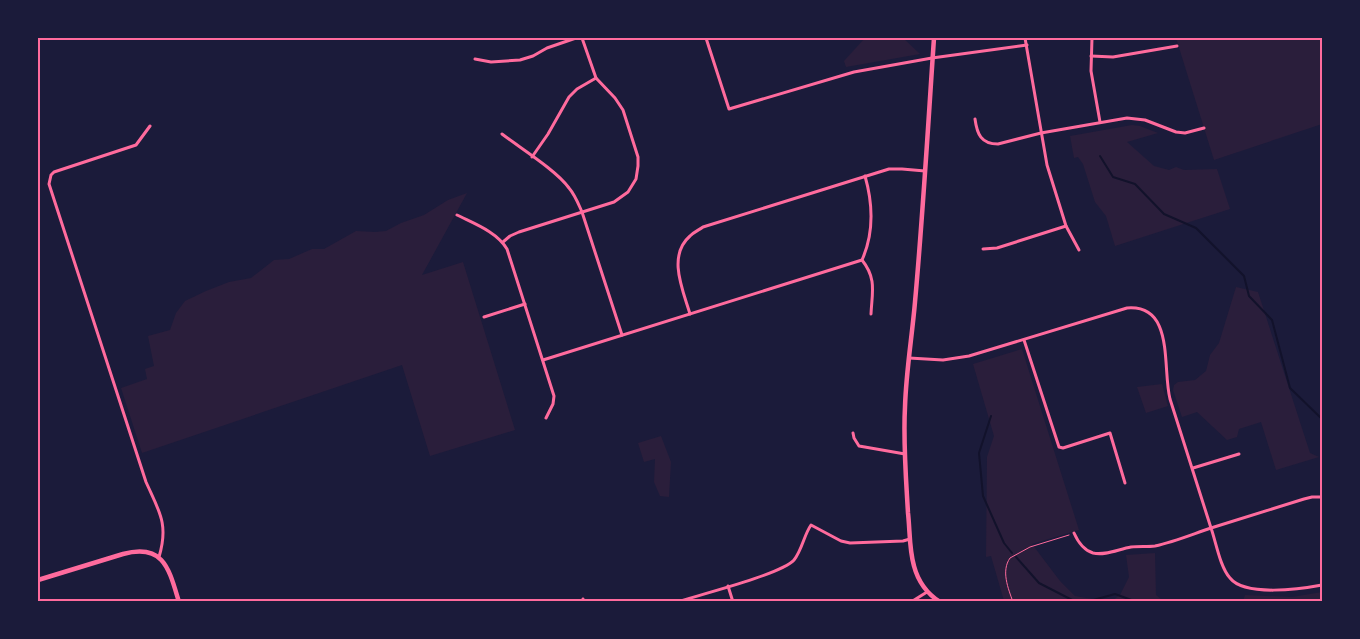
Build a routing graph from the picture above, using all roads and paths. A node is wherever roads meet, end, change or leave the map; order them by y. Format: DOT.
graph roads {
  1 [pos="576,38"];
  2 [pos="582,38"];
  3 [pos="706,38"];
  4 [pos="934,38"];
  5 [pos="1025,38"];
  6 [pos="1092,38"];
  7 [pos="1027,45"];
  8 [pos="1177,46"];
  9 [pos="1091,56"];
  10 [pos="932,58"];
  11 [pos="475,59"];
  12 [pos="596,78"];
  13 [pos="975,119"];
  14 [pos="1100,122"];
  15 [pos="150,126"];
  16 [pos="1204,128"];
  17 [pos="1041,132"];
  18 [pos="502,134"];
  19 [pos="532,157"];
  20 [pos="925,171"];
  21 [pos="865,176"];
  22 [pos="582,212"];
  23 [pos="457,215"];
  24 [pos="1066,226"];
  25 [pos="503,242"];
  26 [pos="983,250"];
  27 [pos="1079,250"];
  28 [pos="862,260"];
  29 [pos="525,304"];
  30 [pos="690,314"];
  31 [pos="871,314"];
  32 [pos="484,317"];
  33 [pos="622,335"];
  34 [pos="1024,340"];
  35 [pos="909,358"];
  36 [pos="543,360"];
  37 [pos="546,418"];
  38 [pos="854,433"];
  39 [pos="906,454"];
  40 [pos="1239,454"];
  41 [pos="1193,468"];
  42 [pos="1125,484"];
  43 [pos="1322,498"];
  44 [pos="1211,528"];
  45 [pos="1074,533"];
  46 [pos="910,539"];
  47 [pos="159,557"];
  48 [pos="38,580"];
  49 [pos="1322,585"];
  50 [pos="728,586"];
  51 [pos="927,592"];
  52 [pos="179,602"];
  53 [pos="677,602"];
  54 [pos="733,602"];
  55 [pos="911,602"];
  56 [pos="940,602"];
  57 [pos="1013,602"];
  1 -- 11 [label="street"];
  2 -- 12 [label="street"];
  3 -- 10 [label="street"];
  4 -- 10 [label="street"];
  5 -- 7 [label="street"];
  6 -- 9 [label="street"];
  7 -- 10 [label="street"];
  7 -- 17 [label="street"];
  8 -- 9 [label="street"];
  9 -- 14 [label="street"];
  10 -- 20 [label="street"];
  12 -- 19 [label="street"];
  12 -- 22 [label="street"];
  13 -- 17 [label="street"];
  14 -- 16 [label="street"];
  14 -- 17 [label="street"];
  15 -- 47 [label="street"];
  17 -- 24 [label="street"];
  18 -- 19 [label="street"];
  19 -- 22 [label="street"];
  20 -- 21 [label="street"];
  20 -- 35 [label="street"];
  21 -- 28 [label="street"];
  21 -- 30 [label="street"];
  22 -- 25 [label="street"];
  22 -- 33 [label="street"];
  23 -- 25 [label="street"];
  24 -- 26 [label="street"];
  24 -- 27 [label="street"];
  25 -- 29 [label="street"];
  28 -- 30 [label="street"];
  28 -- 31 [label="street"];
  29 -- 32 [label="street"];
  29 -- 36 [label="street"];
  30 -- 33 [label="street"];
  33 -- 36 [label="street"];
  34 -- 35 [label="street"];
  34 -- 41 [label="street"];
  34 -- 42 [label="street"];
  35 -- 39 [label="street"];
  36 -- 37 [label="street"];
  38 -- 39 [label="street"];
  39 -- 46 [label="street"];
  40 -- 41 [label="street"];
  41 -- 44 [label="street"];
  43 -- 44 [label="street"];
  44 -- 45 [label="street"];
  44 -- 49 [label="street"];
  45 -- 57 [label="path"];
  46 -- 50 [label="street"];
  46 -- 51 [label="street"];
  47 -- 48 [label="street"];
  47 -- 52 [label="street"];
  50 -- 53 [label="street"];
  50 -- 54 [label="street"];
  51 -- 55 [label="street"];
  51 -- 56 [label="street"];
}
